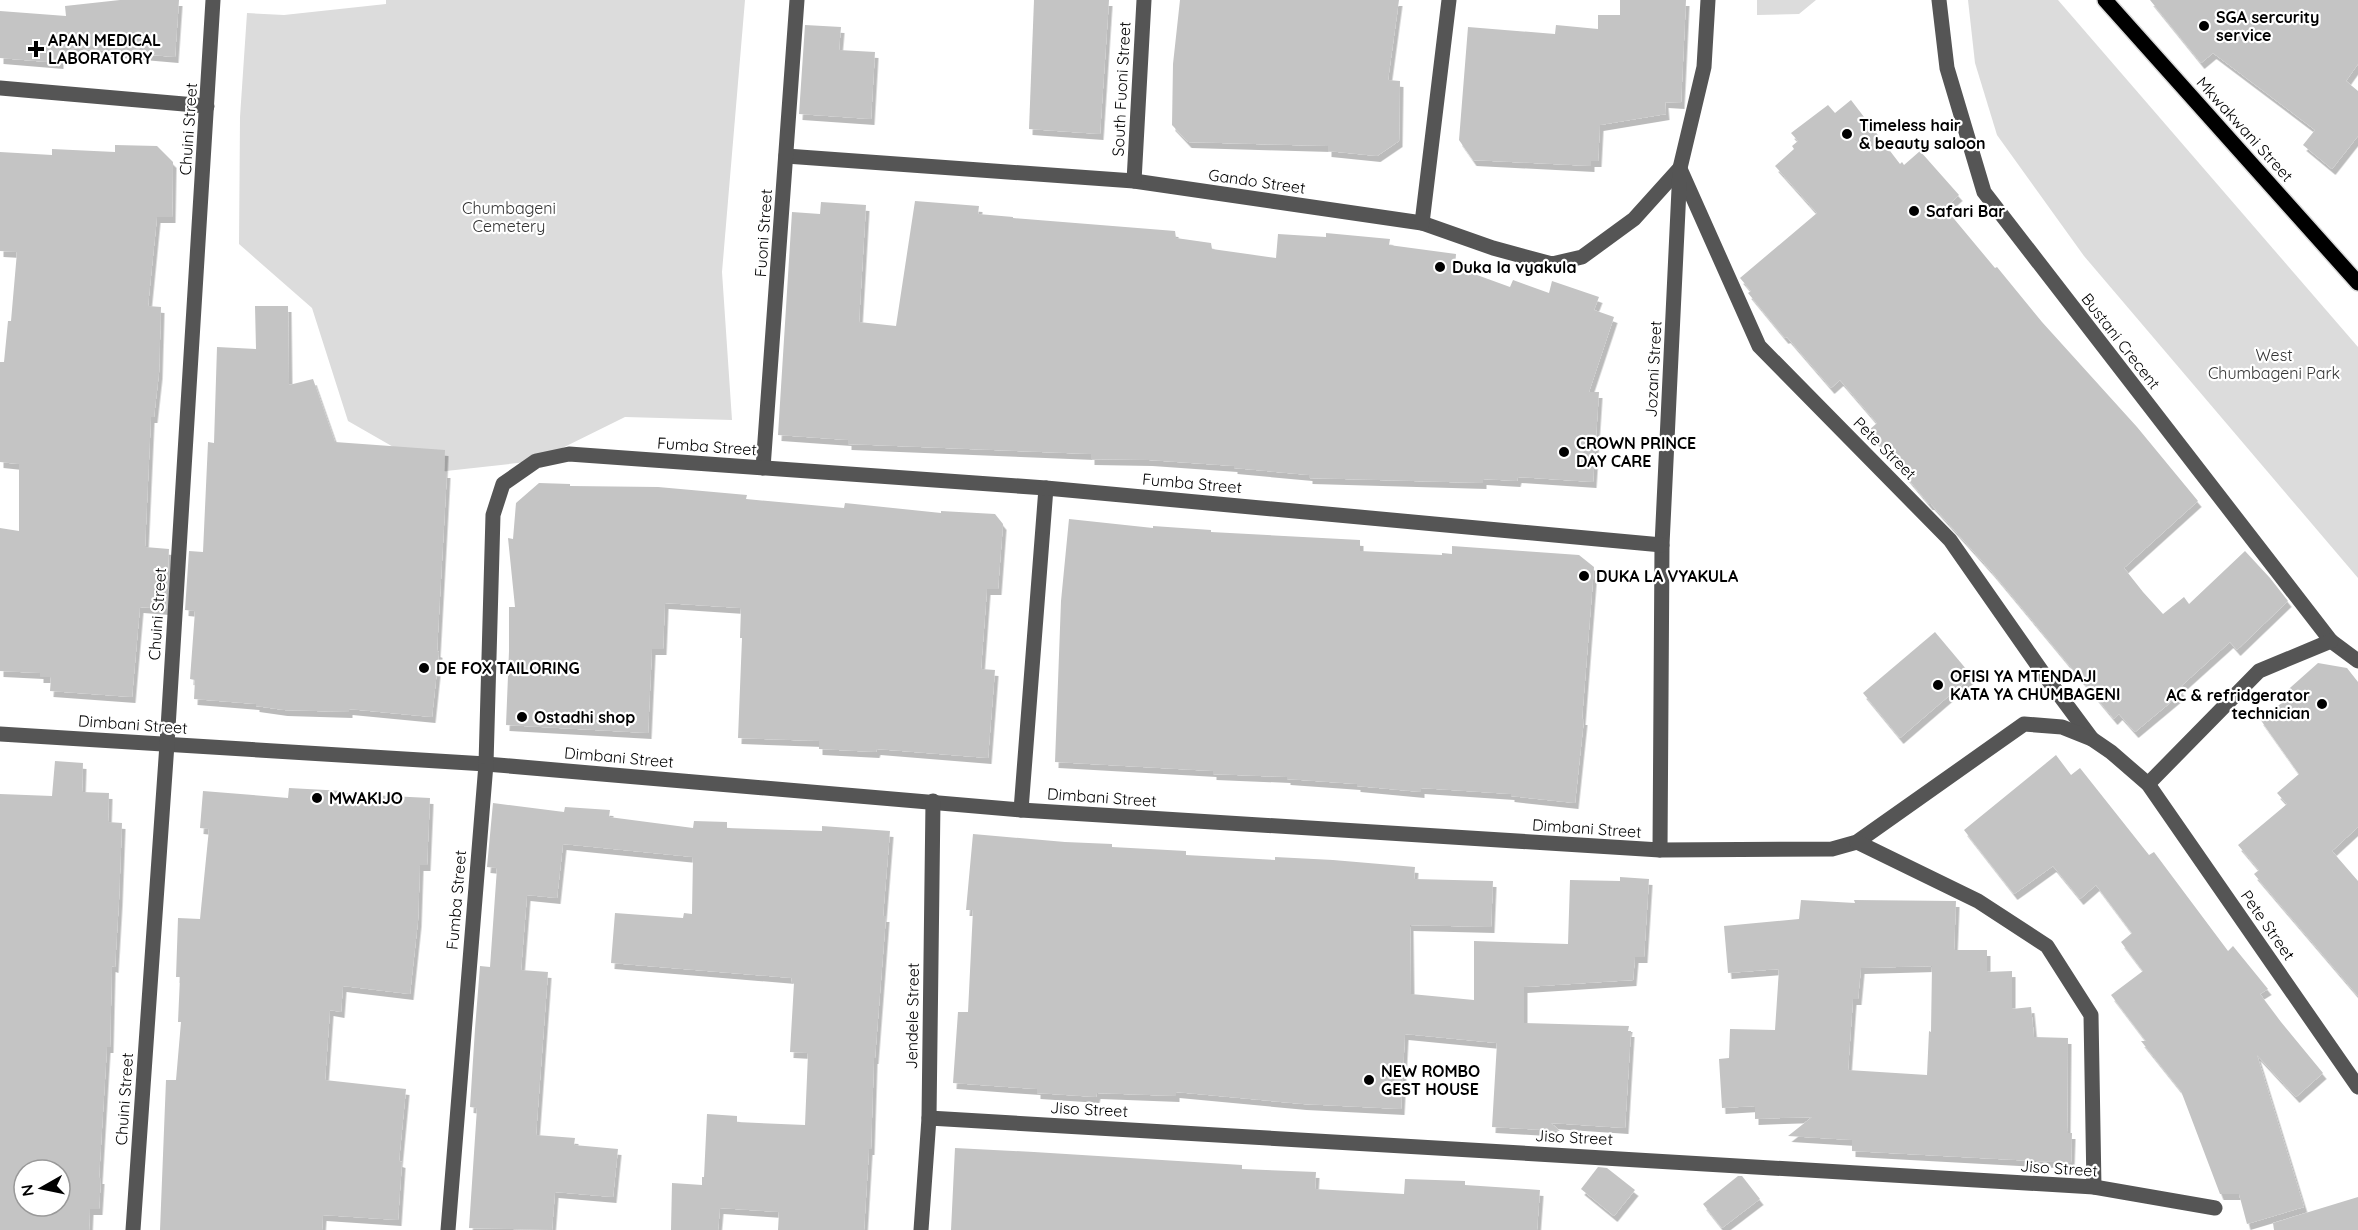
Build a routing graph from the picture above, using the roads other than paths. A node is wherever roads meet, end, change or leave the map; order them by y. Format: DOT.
graph roads {
  1 [pos="213,0"];
  2 [pos="797,0"];
  3 [pos="1144,0"];
  4 [pos="1449,0"];
  5 [pos="1708,0"];
  6 [pos="1939,0"];
  7 [pos="2105,0"];
  8 [pos="0,88"];
  9 [pos="207,106"];
  10 [pos="786,156"];
  11 [pos="1680,168"];
  12 [pos="1134,181"];
  13 [pos="1422,223"];
  14 [pos="2358,283"];
  15 [pos="763,468"];
  16 [pos="1046,488"];
  17 [pos="1662,545"];
  18 [pos="2331,641"];
  19 [pos="2358,661"];
  20 [pos="0,734"];
  21 [pos="2092,739"];
  22 [pos="167,744"];
  23 [pos="486,764"];
  24 [pos="2148,784"];
  25 [pos="933,801"];
  26 [pos="1021,810"];
  27 [pos="1857,842"];
  28 [pos="1660,850"];
  29 [pos="2358,1088"];
  30 [pos="929,1118"];
  31 [pos="2094,1187"];
  32 [pos="2215,1208"];
  33 [pos="133,1230"];
  34 [pos="448,1230"];
  35 [pos="921,1230"];
  1 -- 9 [label="street, Chuini Street"];
  2 -- 10 [label="street, Fuoni Street"];
  3 -- 12 [label="street, South Fuoni Street"];
  4 -- 13 [label="street"];
  5 -- 11 [label="street, Jozani Street"];
  6 -- 18 [label="street, Bustani Crecent"];
  7 -- 14 [label="main road, Mkwakwani Street"];
  8 -- 9 [label="street"];
  9 -- 22 [label="street, Chuini Street"];
  10 -- 12 [label="street, Gando Street"];
  10 -- 15 [label="street, Fuoni Street"];
  11 -- 13 [label="street, Gando Street"];
  11 -- 17 [label="street, Jozani Street"];
  11 -- 21 [label="street, Pete Street"];
  12 -- 13 [label="street, Gando Street"];
  15 -- 16 [label="street, Fumba Street"];
  15 -- 23 [label="street, Fumba Street"];
  16 -- 17 [label="street, Fumba Street"];
  16 -- 26 [label="street"];
  17 -- 28 [label="street, Jozani Street"];
  18 -- 19 [label="street, Bustani Crecent"];
  18 -- 24 [label="street"];
  20 -- 22 [label="street, Dimbani Street"];
  21 -- 24 [label="street, Dimbani Street"];
  21 -- 27 [label="street, Dimbani Street"];
  22 -- 23 [label="street, Dimbani Street"];
  22 -- 33 [label="street, Chuini Street"];
  23 -- 25 [label="street, Dimbani Street"];
  23 -- 34 [label="street, Fumba Street"];
  24 -- 29 [label="street, Pete Street"];
  25 -- 26 [label="street, Dimbani Street"];
  25 -- 30 [label="street, Jendele Street"];
  26 -- 28 [label="street, Dimbani Street"];
  27 -- 28 [label="street, Dimbani Street"];
  27 -- 31 [label="street"];
  30 -- 31 [label="street, Jiso Street"];
  30 -- 35 [label="street, Jendele Street"];
  31 -- 32 [label="street, Jiso Street"];
}
